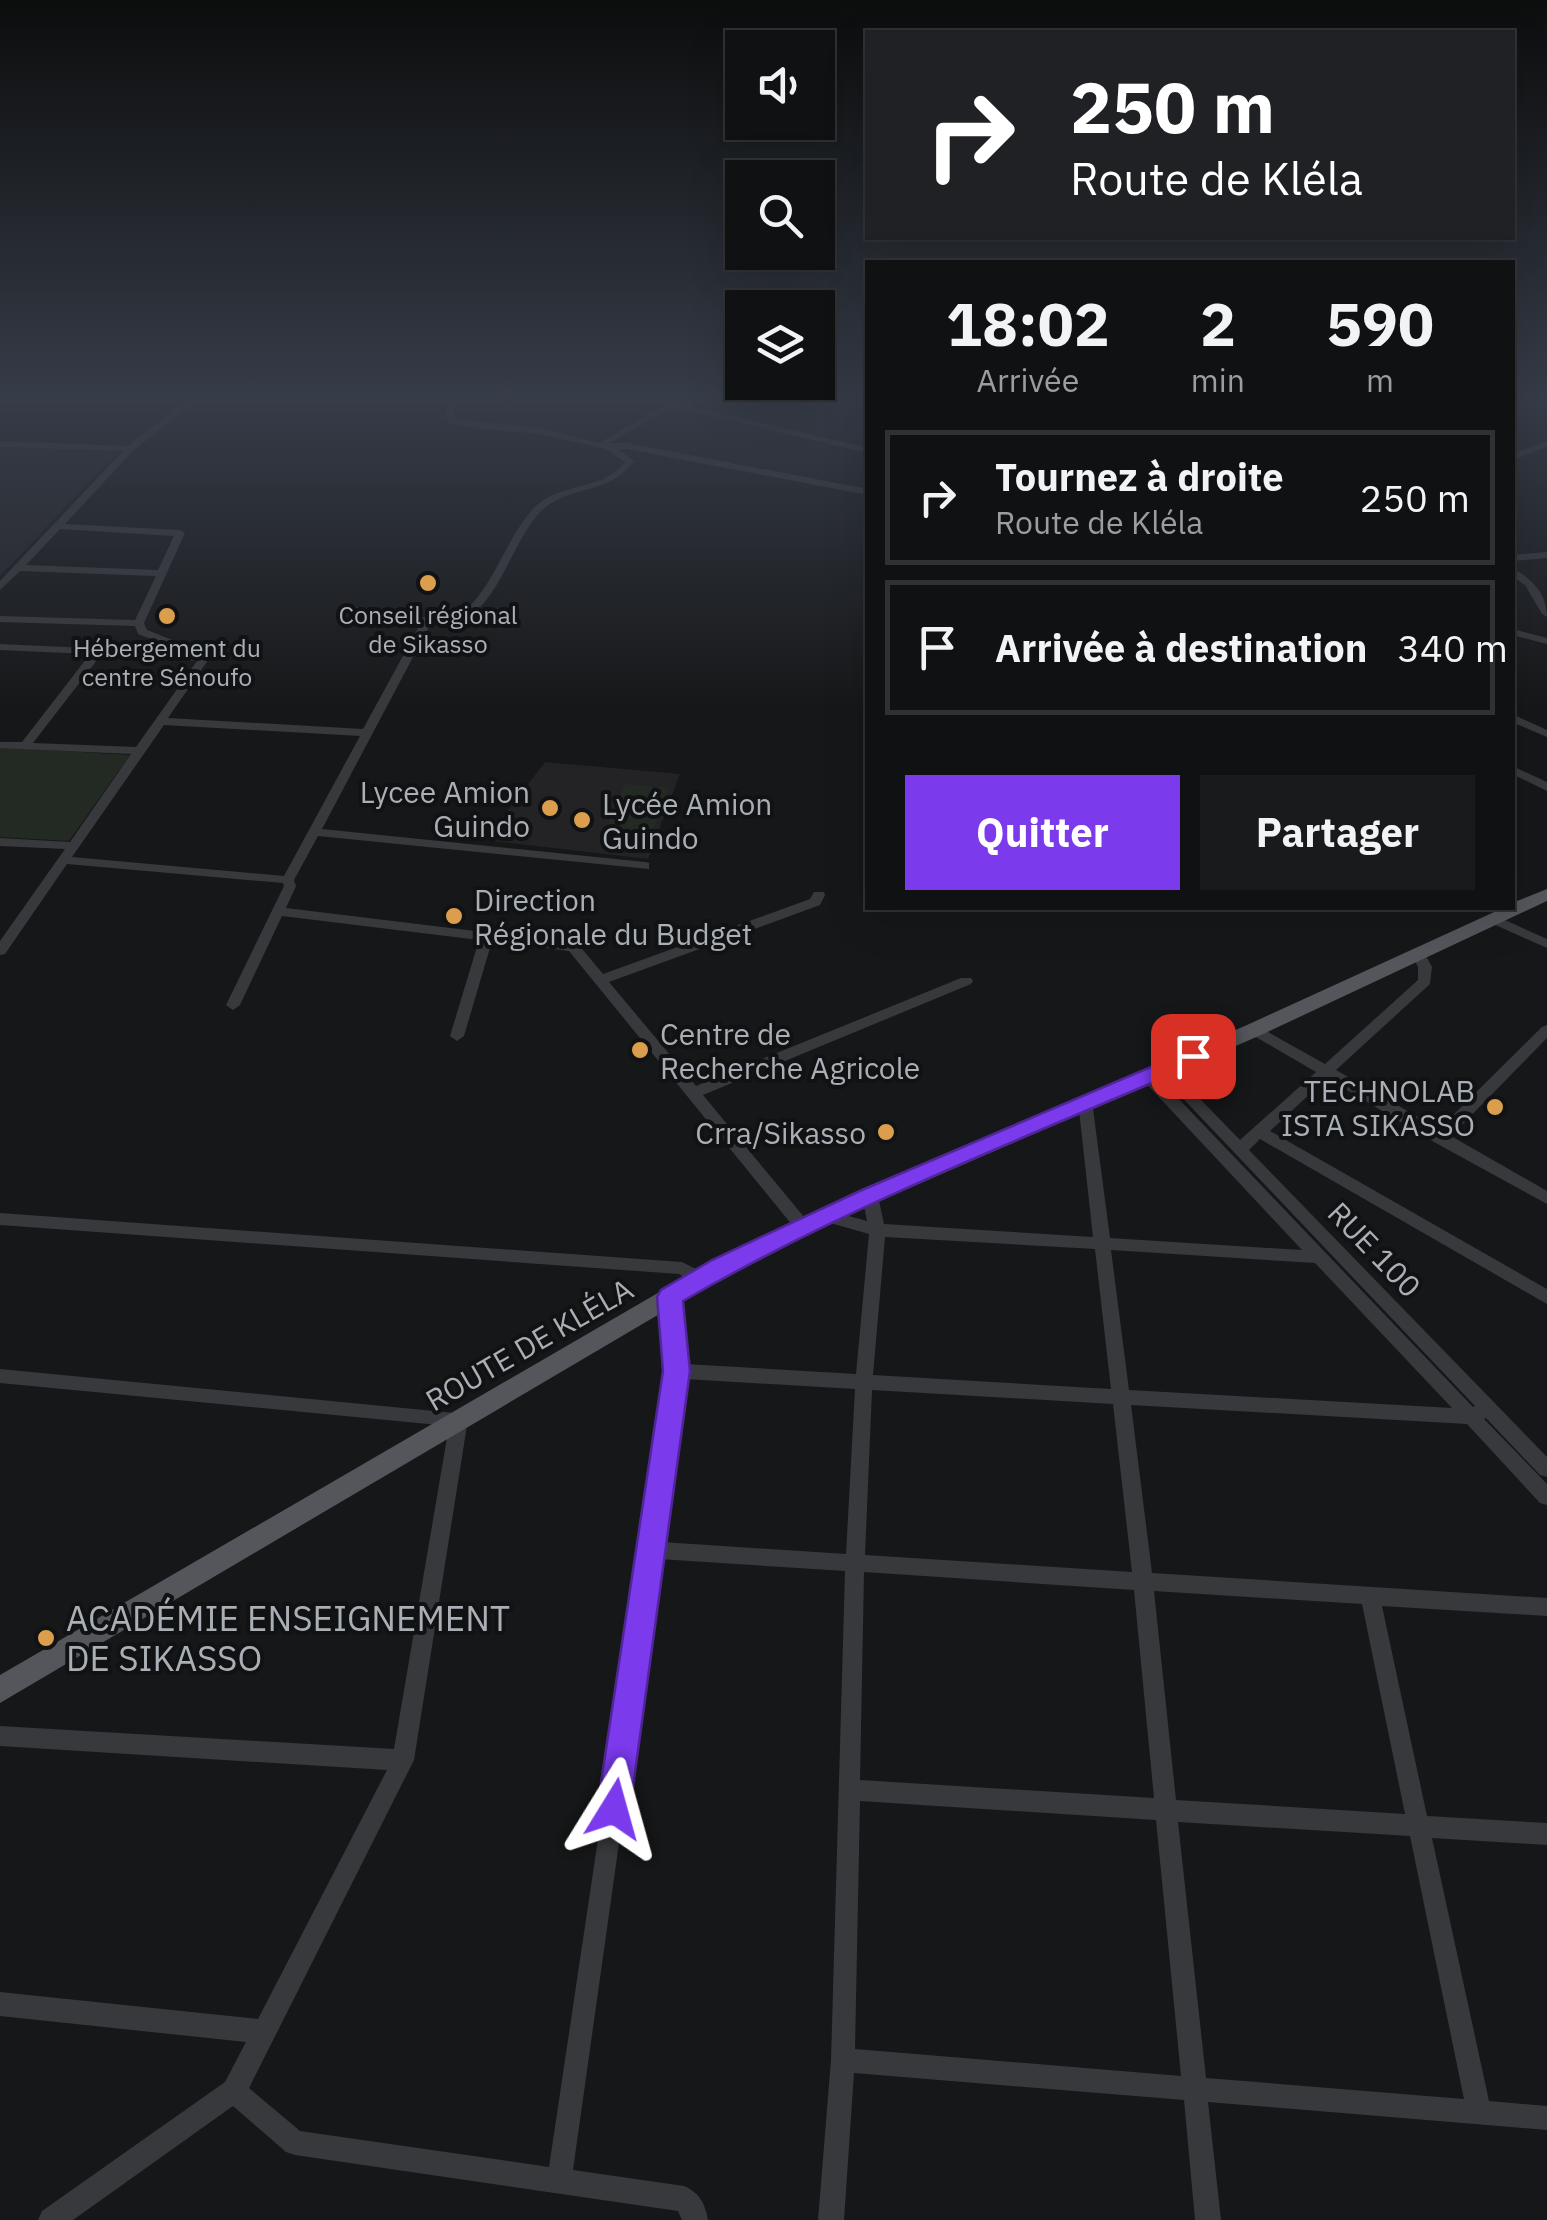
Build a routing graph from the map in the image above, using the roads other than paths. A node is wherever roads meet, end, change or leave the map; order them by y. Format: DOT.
graph roads {
  1 [pos="79,504"];
  2 [pos="549,504"];
  3 [pos="58,526"];
  4 [pos="1547,556"];
  5 [pos="1515,558"];
  6 [pos="18,568"];
  7 [pos="162,573"];
  8 [pos="1515,573"];
  9 [pos="0,586"];
  10 [pos="343,608"];
  11 [pos="1547,614"];
  12 [pos="0,619"];
  13 [pos="427,621"];
  14 [pos="139,624"];
  15 [pos="1515,633"];
  16 [pos="1547,641"];
  17 [pos="0,647"];
  18 [pos="98,651"];
  19 [pos="182,656"];
  20 [pos="1515,718"];
  21 [pos="161,721"];
  22 [pos="368,733"];
  23 [pos="1547,734"];
  24 [pos="0,745"];
  25 [pos="26,746"];
  26 [pos="140,751"];
  27 [pos="1515,770"];
  28 [pos="1547,787"];
  29 [pos="315,832"];
  30 [pos="0,842"];
  31 [pos="72,846"];
  32 [pos="63,860"];
  33 [pos="646,866"];
  34 [pos="288,880"];
  35 [pos="1547,894"];
  36 [pos="819,895"];
  37 [pos="278,912"];
  38 [pos="1496,920"];
  39 [pos="487,936"];
  40 [pos="1547,944"];
  41 [pos="0,951"];
  42 [pos="1419,955"];
  43 [pos="603,979"];
  44 [pos="966,981"];
  45 [pos="233,1005"];
  46 [pos="1254,1030"];
  47 [pos="1547,1030"];
  48 [pos="457,1036"];
  49 [pos="1155,1072"];
  50 [pos="1321,1072"];
  51 [pos="693,1093"];
  52 [pos="1085,1101"];
  53 [pos="1260,1132"];
  54 [pos="1439,1138"];
  55 [pos="1240,1149"];
  56 [pos="870,1196"];
  57 [pos="1547,1198"];
  58 [pos="826,1216"];
  59 [pos="0,1220"];
  60 [pos="803,1227"];
  61 [pos="877,1230"];
  62 [pos="1103,1244"];
  63 [pos="1321,1257"];
  64 [pos="700,1278"];
  65 [pos="670,1297"];
  66 [pos="1547,1297"];
  67 [pos="677,1371"];
  68 [pos="0,1376"];
  69 [pos="864,1381"];
  70 [pos="1121,1394"];
  71 [pos="1480,1412"];
  72 [pos="459,1420"];
  73 [pos="1547,1469"];
  74 [pos="1547,1497"];
  75 [pos="652,1550"];
  76 [pos="855,1562"];
  77 [pos="1143,1581"];
  78 [pos="1370,1596"];
  79 [pos="1547,1607"];
  80 [pos="0,1690"];
  81 [pos="0,1736"];
  82 [pos="403,1760"];
  83 [pos="850,1790"];
  84 [pos="1166,1809"];
  85 [pos="1420,1827"];
  86 [pos="1547,1834"];
  87 [pos="0,2004"];
  88 [pos="264,2032"];
  89 [pos="843,2060"];
  90 [pos="1194,2086"];
  91 [pos="234,2091"];
  92 [pos="1479,2113"];
  93 [pos="1547,2118"];
  94 [pos="559,2182"];
  95 [pos="51,2220"];
  96 [pos="694,2220"];
  97 [pos="830,2220"];
  98 [pos="1208,2220"];
  1 -- 3 [label="street"];
  2 -- 13 [label="street"];
  3 -- 6 [label="street"];
  3 -- 7 [label="street"];
  4 -- 5 [label="street"];
  6 -- 7 [label="street"];
  6 -- 9 [label="street"];
  7 -- 14 [label="street"];
  8 -- 11 [label="street"];
  10 -- 13 [label="street"];
  12 -- 14 [label="street"];
  13 -- 22 [label="street"];
  14 -- 19 [label="street"];
  15 -- 16 [label="street"];
  17 -- 18 [label="street"];
  18 -- 19 [label="street"];
  18 -- 25 [label="street"];
  19 -- 21 [label="street"];
  20 -- 23 [label="street"];
  21 -- 22 [label="street"];
  21 -- 26 [label="street"];
  22 -- 29 [label="street"];
  24 -- 25 [label="street"];
  25 -- 26 [label="street"];
  26 -- 31 [label="street"];
  27 -- 28 [label="street"];
  29 -- 33 [label="street"];
  29 -- 34 [label="street"];
  30 -- 31 [label="street"];
  31 -- 32 [label="street"];
  32 -- 34 [label="street"];
  32 -- 41 [label="street"];
  34 -- 37 [label="street"];
  35 -- 38 [label="main road, ROUTE DE KLÉLA"];
  36 -- 43 [label="street"];
  37 -- 39 [label="street"];
  37 -- 45 [label="street"];
  38 -- 40 [label="street"];
  38 -- 42 [label="main road, ROUTE DE KLÉLA"];
  39 -- 43 [label="street"];
  39 -- 48 [label="street"];
  42 -- 46 [label="main road, ROUTE DE KLÉLA"];
  42 -- 50 [label="street"];
  43 -- 51 [label="street"];
  44 -- 51 [label="street"];
  46 -- 49 [label="main road, ROUTE DE KLÉLA"];
  46 -- 50 [label="street"];
  47 -- 54 [label="street"];
  49 -- 52 [label="main road, ROUTE DE KLÉLA"];
  49 -- 55 [label="street, RUE 100"];
  49 -- 63 [label="street"];
  50 -- 53 [label="street"];
  50 -- 54 [label="street"];
  51 -- 60 [label="street"];
  52 -- 56 [label="main road, ROUTE DE KLÉLA"];
  52 -- 62 [label="street"];
  53 -- 55 [label="street"];
  53 -- 66 [label="street"];
  54 -- 57 [label="street"];
  55 -- 71 [label="street, RUE 100"];
  56 -- 58 [label="main road, ROUTE DE KLÉLA"];
  56 -- 61 [label="street"];
  58 -- 60 [label="main road, ROUTE DE KLÉLA"];
  58 -- 61 [label="street"];
  59 -- 64 [label="street"];
  60 -- 64 [label="main road, ROUTE DE KLÉLA"];
  61 -- 62 [label="street"];
  61 -- 69 [label="street"];
  62 -- 63 [label="street"];
  62 -- 70 [label="street"];
  63 -- 71 [label="street"];
  64 -- 65 [label="main road, ROUTE DE KLÉLA"];
  65 -- 67 [label="street"];
  65 -- 72 [label="main road, ROUTE DE KLÉLA"];
  67 -- 69 [label="street"];
  67 -- 75 [label="street"];
  68 -- 72 [label="street"];
  69 -- 70 [label="street"];
  69 -- 76 [label="street"];
  70 -- 71 [label="street"];
  70 -- 77 [label="street"];
  71 -- 73 [label="street, RUE 100"];
  71 -- 74 [label="street"];
  72 -- 80 [label="main road, ROUTE DE KLÉLA"];
  72 -- 82 [label="street"];
  75 -- 76 [label="street"];
  75 -- 94 [label="street"];
  76 -- 77 [label="street"];
  76 -- 83 [label="street"];
  77 -- 78 [label="street"];
  77 -- 84 [label="street"];
  78 -- 79 [label="street"];
  78 -- 85 [label="street"];
  81 -- 82 [label="street"];
  82 -- 88 [label="street"];
  83 -- 84 [label="street"];
  83 -- 89 [label="street"];
  84 -- 85 [label="street"];
  84 -- 90 [label="street"];
  85 -- 86 [label="street"];
  85 -- 92 [label="street"];
  87 -- 88 [label="street"];
  88 -- 91 [label="street"];
  89 -- 90 [label="street"];
  89 -- 97 [label="street"];
  90 -- 92 [label="street"];
  90 -- 98 [label="street"];
  91 -- 94 [label="street"];
  91 -- 95 [label="street"];
  92 -- 93 [label="street"];
  94 -- 96 [label="street"];
}
